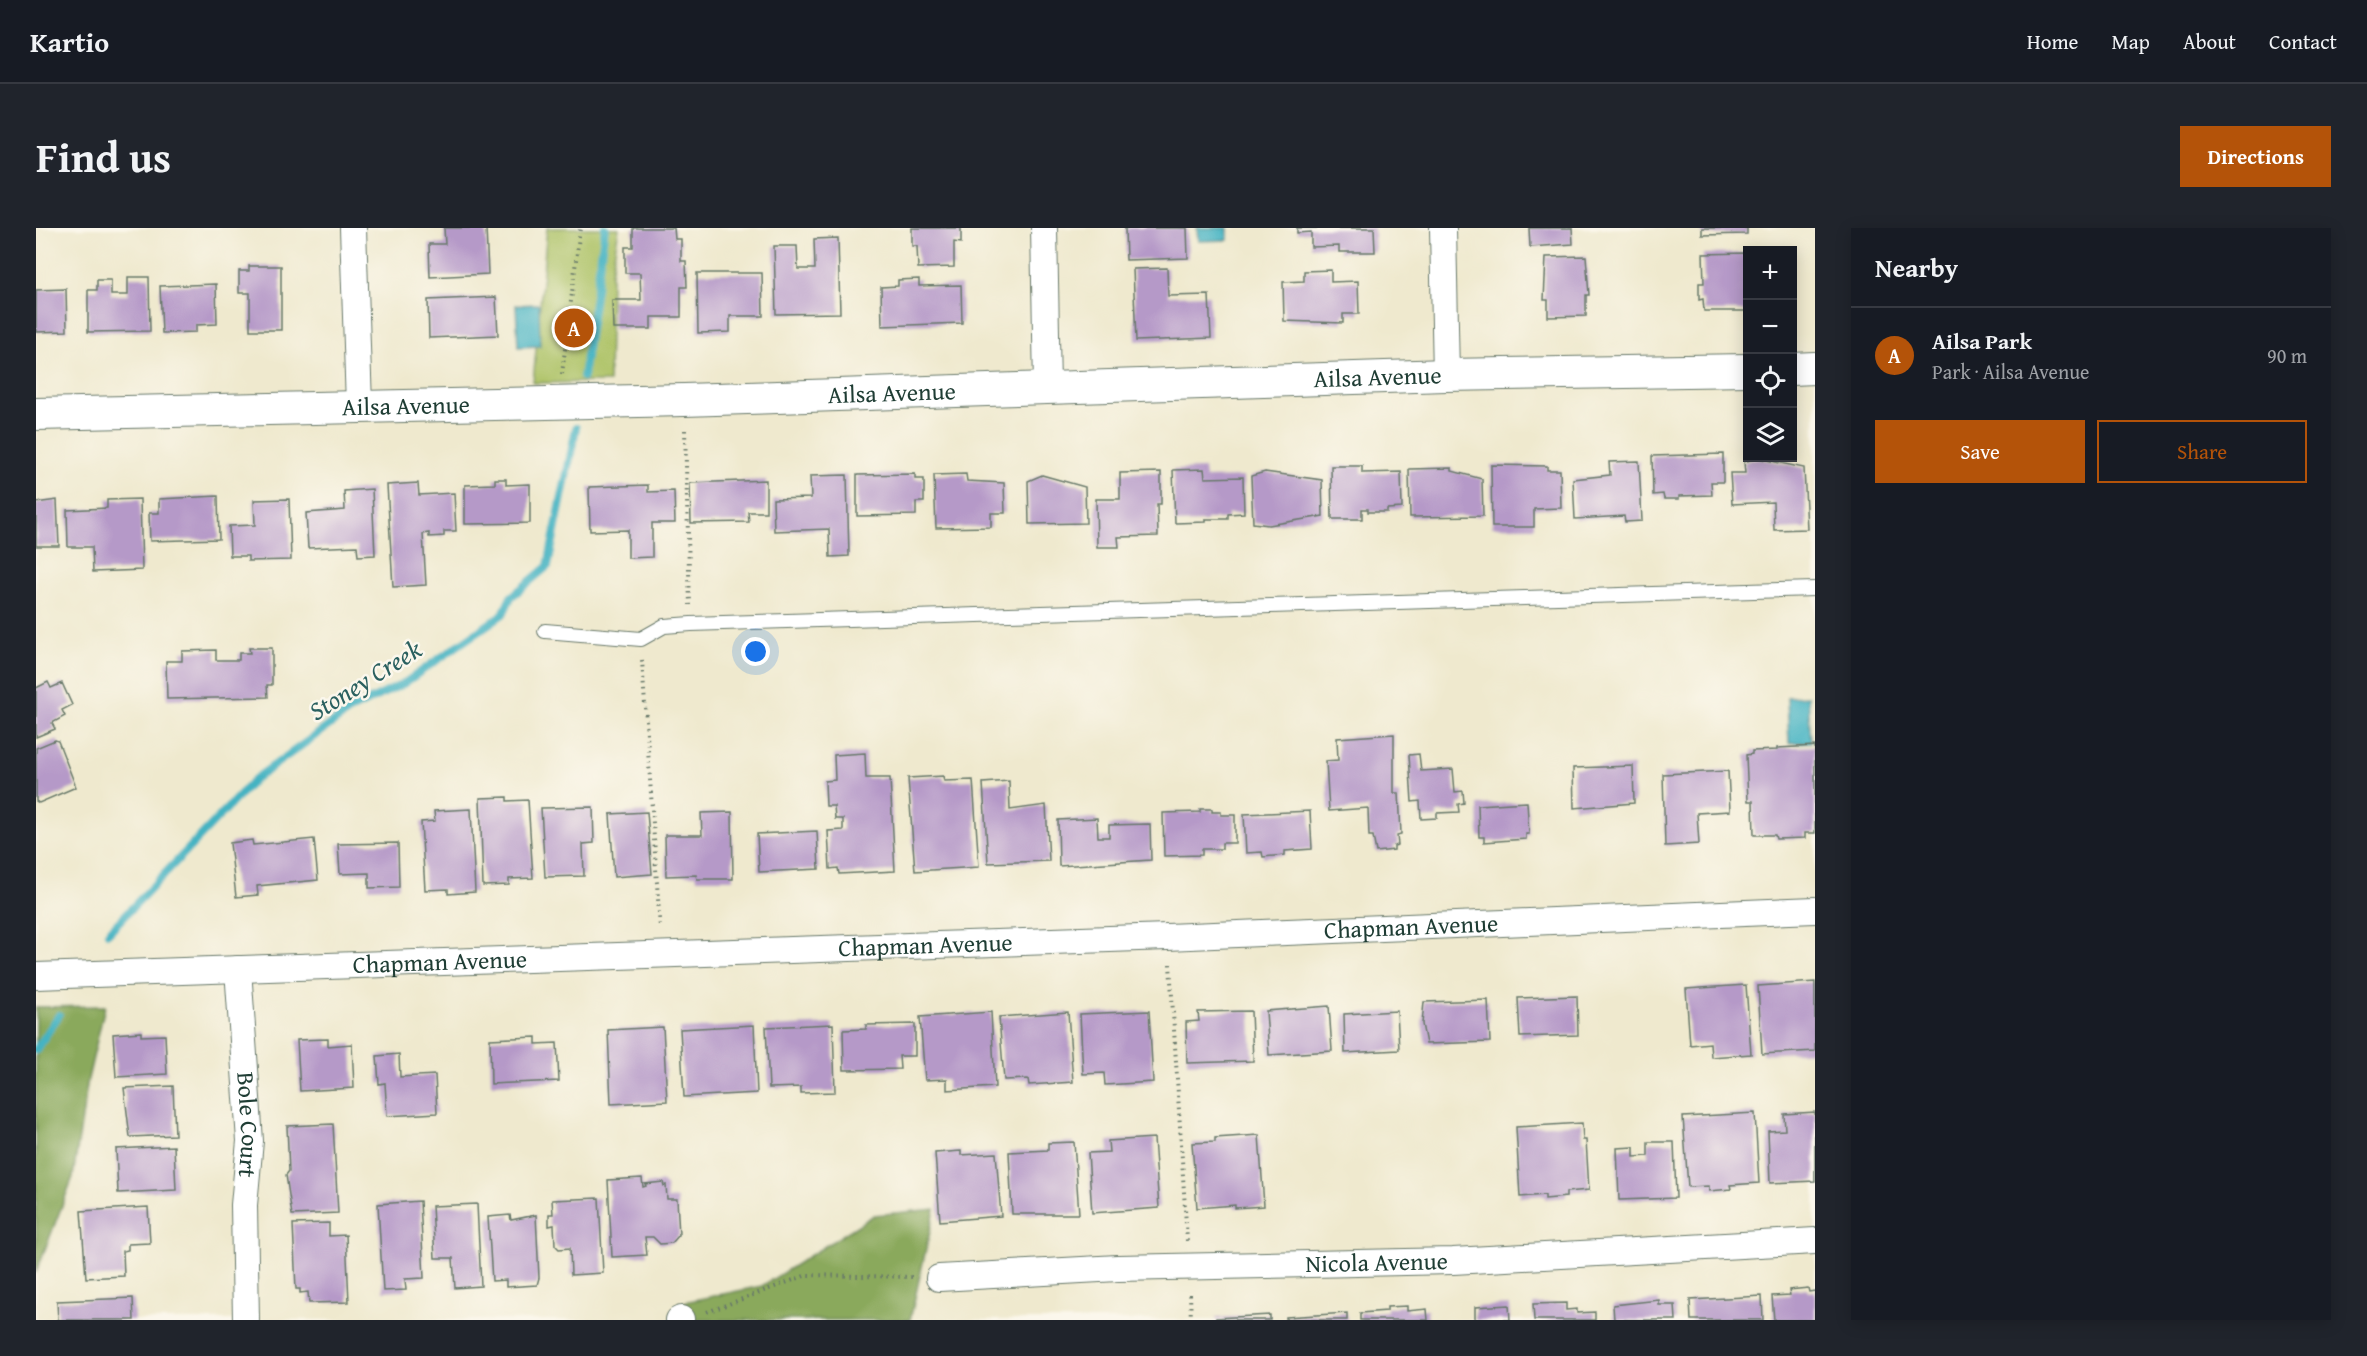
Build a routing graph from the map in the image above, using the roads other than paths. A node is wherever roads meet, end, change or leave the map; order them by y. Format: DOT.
graph roads {
  1 [pos="353,228"];
  2 [pos="1044,228"];
  3 [pos="1443,228"];
  4 [pos="1815,368"];
  5 [pos="1743,369"];
  6 [pos="1797,369"];
  7 [pos="1446,375"];
  8 [pos="1047,387"];
  9 [pos="359,405"];
  10 [pos="36,414"];
  11 [pos="1815,590"];
  12 [pos="545,631"];
  13 [pos="1815,910"];
  14 [pos="238,969"];
  15 [pos="36,976"];
  16 [pos="1815,1241"];
  17 [pos="939,1278"];
  18 [pos="245,1319"];
  1 -- 9 [label="street"];
  2 -- 8 [label="street"];
  3 -- 7 [label="street"];
  4 -- 6 [label="street"];
  5 -- 7 [label="street, Ailsa Avenue"];
  7 -- 8 [label="street, Ailsa Avenue"];
  8 -- 9 [label="street, Ailsa Avenue"];
  9 -- 10 [label="street, Ailsa Avenue"];
  11 -- 12 [label="lane"];
  13 -- 14 [label="street, Chapman Avenue"];
  14 -- 15 [label="street, Chapman Avenue"];
  14 -- 18 [label="street, Bole Court"];
  16 -- 17 [label="street, Nicola Avenue"];
}
